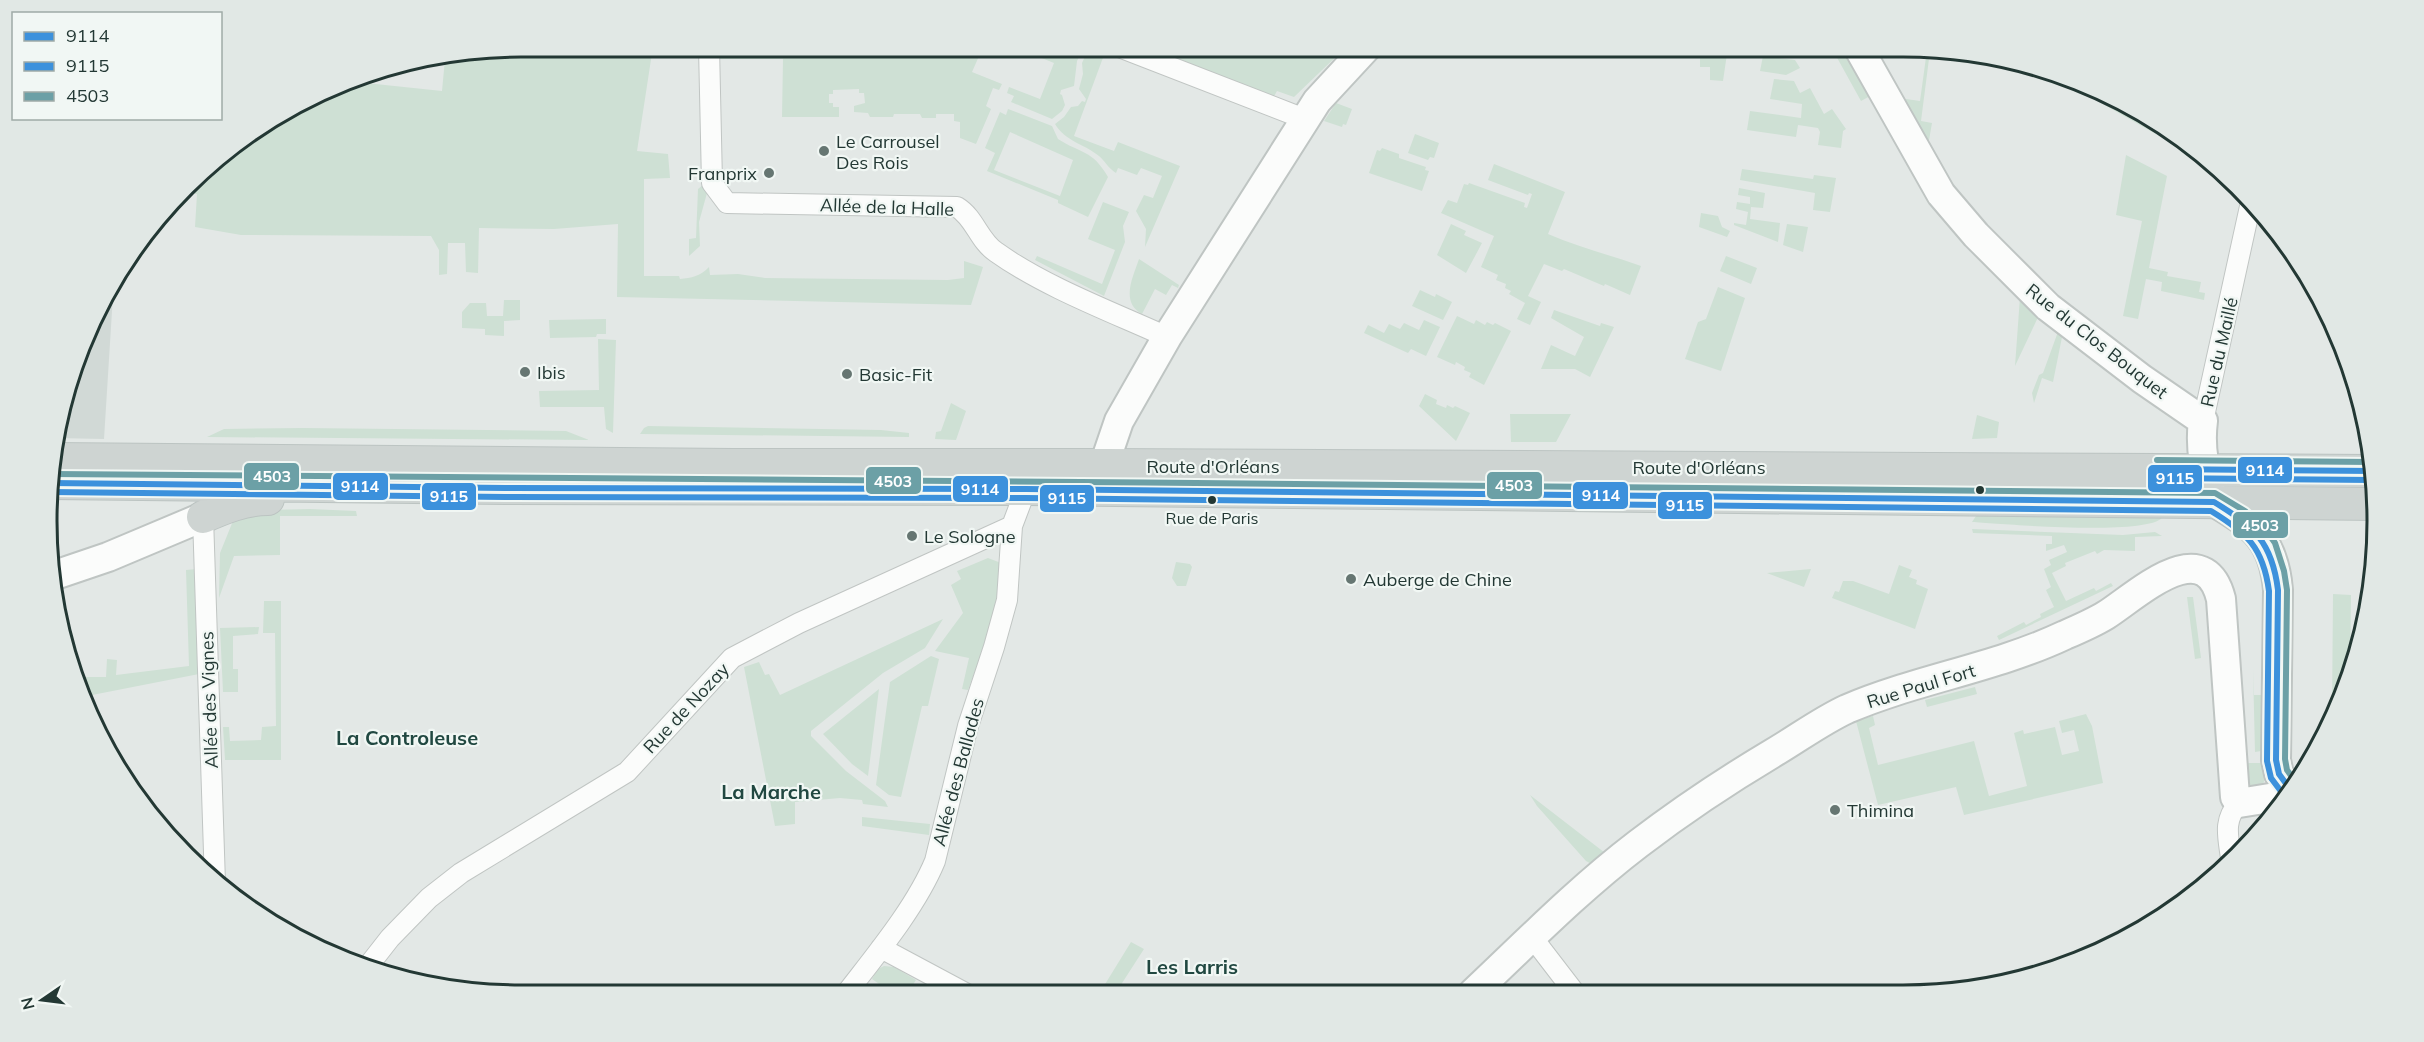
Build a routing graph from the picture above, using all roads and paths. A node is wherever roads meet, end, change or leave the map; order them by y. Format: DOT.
graph roads {
  1 [pos="709,57"];
  2 [pos="1147,57"];
  3 [pos="1357,57"];
  4 [pos="1864,57"];
  5 [pos="1303,121"];
  6 [pos="2249,212"];
  7 [pos="1167,337"];
  8 [pos="2203,421"];
  9 [pos="63,454"];
  10 [pos="1104,465"];
  11 [pos="2205,469"];
  12 [pos="2364,471"];
  13 [pos="59,483"];
  14 [pos="299,485"];
  15 [pos="1026,489"];
  16 [pos="2214,502"];
  17 [pos="2366,504"];
  18 [pos="203,517"];
  19 [pos="1012,526"];
  20 [pos="60,573"];
  21 [pos="2286,783"];
  22 [pos="2275,797"];
  23 [pos="2239,803"];
  24 [pos="2230,850"];
  25 [pos="215,870"];
  26 [pos="1532,938"];
  27 [pos="881,948"];
  28 [pos="373,960"];
  29 [pos="853,985"];
  30 [pos="950,985"];
  31 [pos="1482,985"];
  32 [pos="1569,985"];
  1 -- 7 [label="street, Allée de la Halle"];
  2 -- 5 [label="street"];
  3 -- 5 [label="main road"];
  4 -- 8 [label="main road, Rue du Clos Bouquet"];
  5 -- 7 [label="main road"];
  6 -- 8 [label="street, Rue du Maillé"];
  7 -- 10 [label="main road"];
  8 -- 11 [label="main road, Rue du Maillé"];
  9 -- 10 [label="main road, Route d'Orléans"];
  10 -- 11 [label="main road, Route d'Orléans"];
  11 -- 12 [label="main road, Route d'Orléans"];
  11 -- 16 [label="main road, Rue du Maillé"];
  13 -- 14 [label="main road, Route d'Orléans"];
  14 -- 15 [label="main road, Route d'Orléans"];
  14 -- 18 [label="main road"];
  15 -- 16 [label="main road, Route d'Orléans"];
  15 -- 19 [label="street"];
  16 -- 17 [label="main road, Route d'Orléans"];
  16 -- 21 [label="main road"];
  18 -- 20 [label="main road"];
  18 -- 25 [label="street, Allée des Vignes"];
  19 -- 27 [label="street, Allée des Ballades"];
  19 -- 28 [label="street, Rue de Nozay"];
  22 -- 23 [label="main road"];
  23 -- 24 [label="street"];
  23 -- 26 [label="main road, Rue Paul Fort"];
  26 -- 31 [label="main road, Rue Paul Fort"];
  26 -- 32 [label="street"];
  27 -- 29 [label="street, Allée des Ballades"];
  27 -- 30 [label="street"];
}
